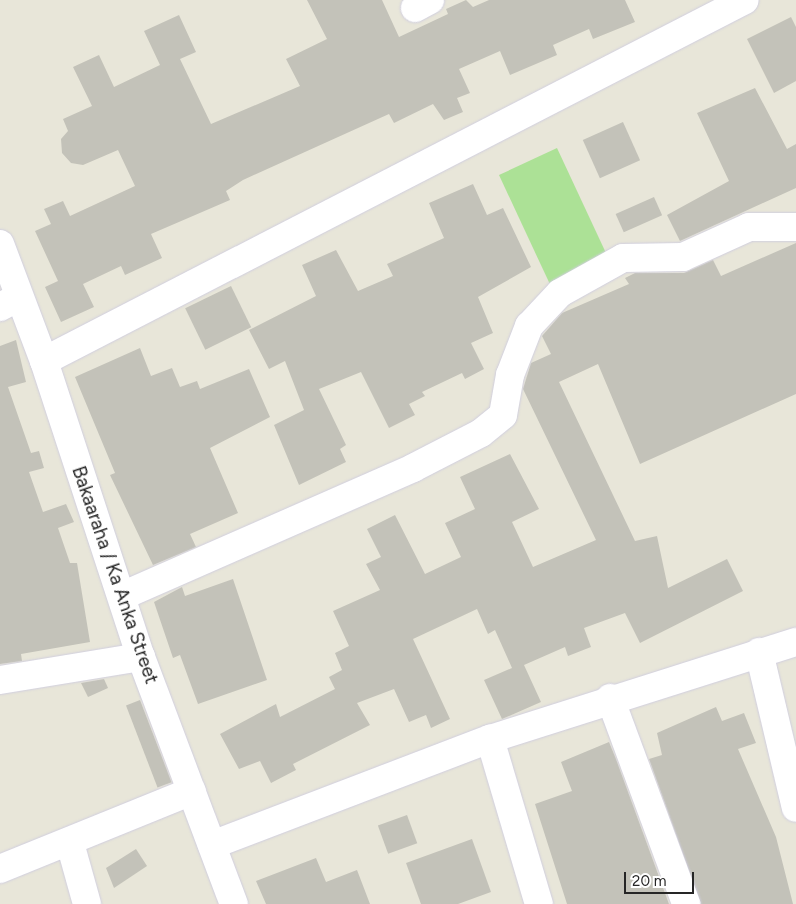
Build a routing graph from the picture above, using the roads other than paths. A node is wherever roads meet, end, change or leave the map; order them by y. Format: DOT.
graph roads {
  1 [pos="745,0"];
  2 [pos="796,228"];
  3 [pos="0,244"];
  4 [pos="10,302"];
  5 [pos="44,361"];
  6 [pos="122,596"];
  7 [pos="796,642"];
  8 [pos="759,652"];
  9 [pos="141,656"];
  10 [pos="0,680"];
  11 [pos="610,698"];
  12 [pos="490,739"];
  13 [pos="192,791"];
  14 [pos="794,795"];
  15 [pos="70,843"];
  16 [pos="212,845"];
  17 [pos="0,869"];
  18 [pos="87,904"];
  19 [pos="234,904"];
  20 [pos="539,904"];
  21 [pos="686,904"];
  1 -- 5 [label="street"];
  2 -- 6 [label="street"];
  3 -- 4 [label="street, Bakaaraha / Ka Anka Street"];
  4 -- 5 [label="street, Bakaaraha / Ka Anka Street"];
  5 -- 6 [label="street, Bakaaraha / Ka Anka Street"];
  6 -- 9 [label="street, Bakaaraha / Ka Anka Street"];
  7 -- 8 [label="street"];
  8 -- 11 [label="street"];
  8 -- 14 [label="street"];
  9 -- 10 [label="street"];
  9 -- 13 [label="street, Bakaaraha / Ka Anka Street"];
  11 -- 12 [label="street"];
  11 -- 21 [label="street"];
  12 -- 16 [label="street"];
  12 -- 20 [label="street"];
  13 -- 15 [label="street"];
  13 -- 16 [label="street, Bakaaraha / Ka Anka Street"];
  15 -- 17 [label="street"];
  15 -- 18 [label="street"];
  16 -- 19 [label="street, Bakaaraha / Ka Anka Street"];
}
